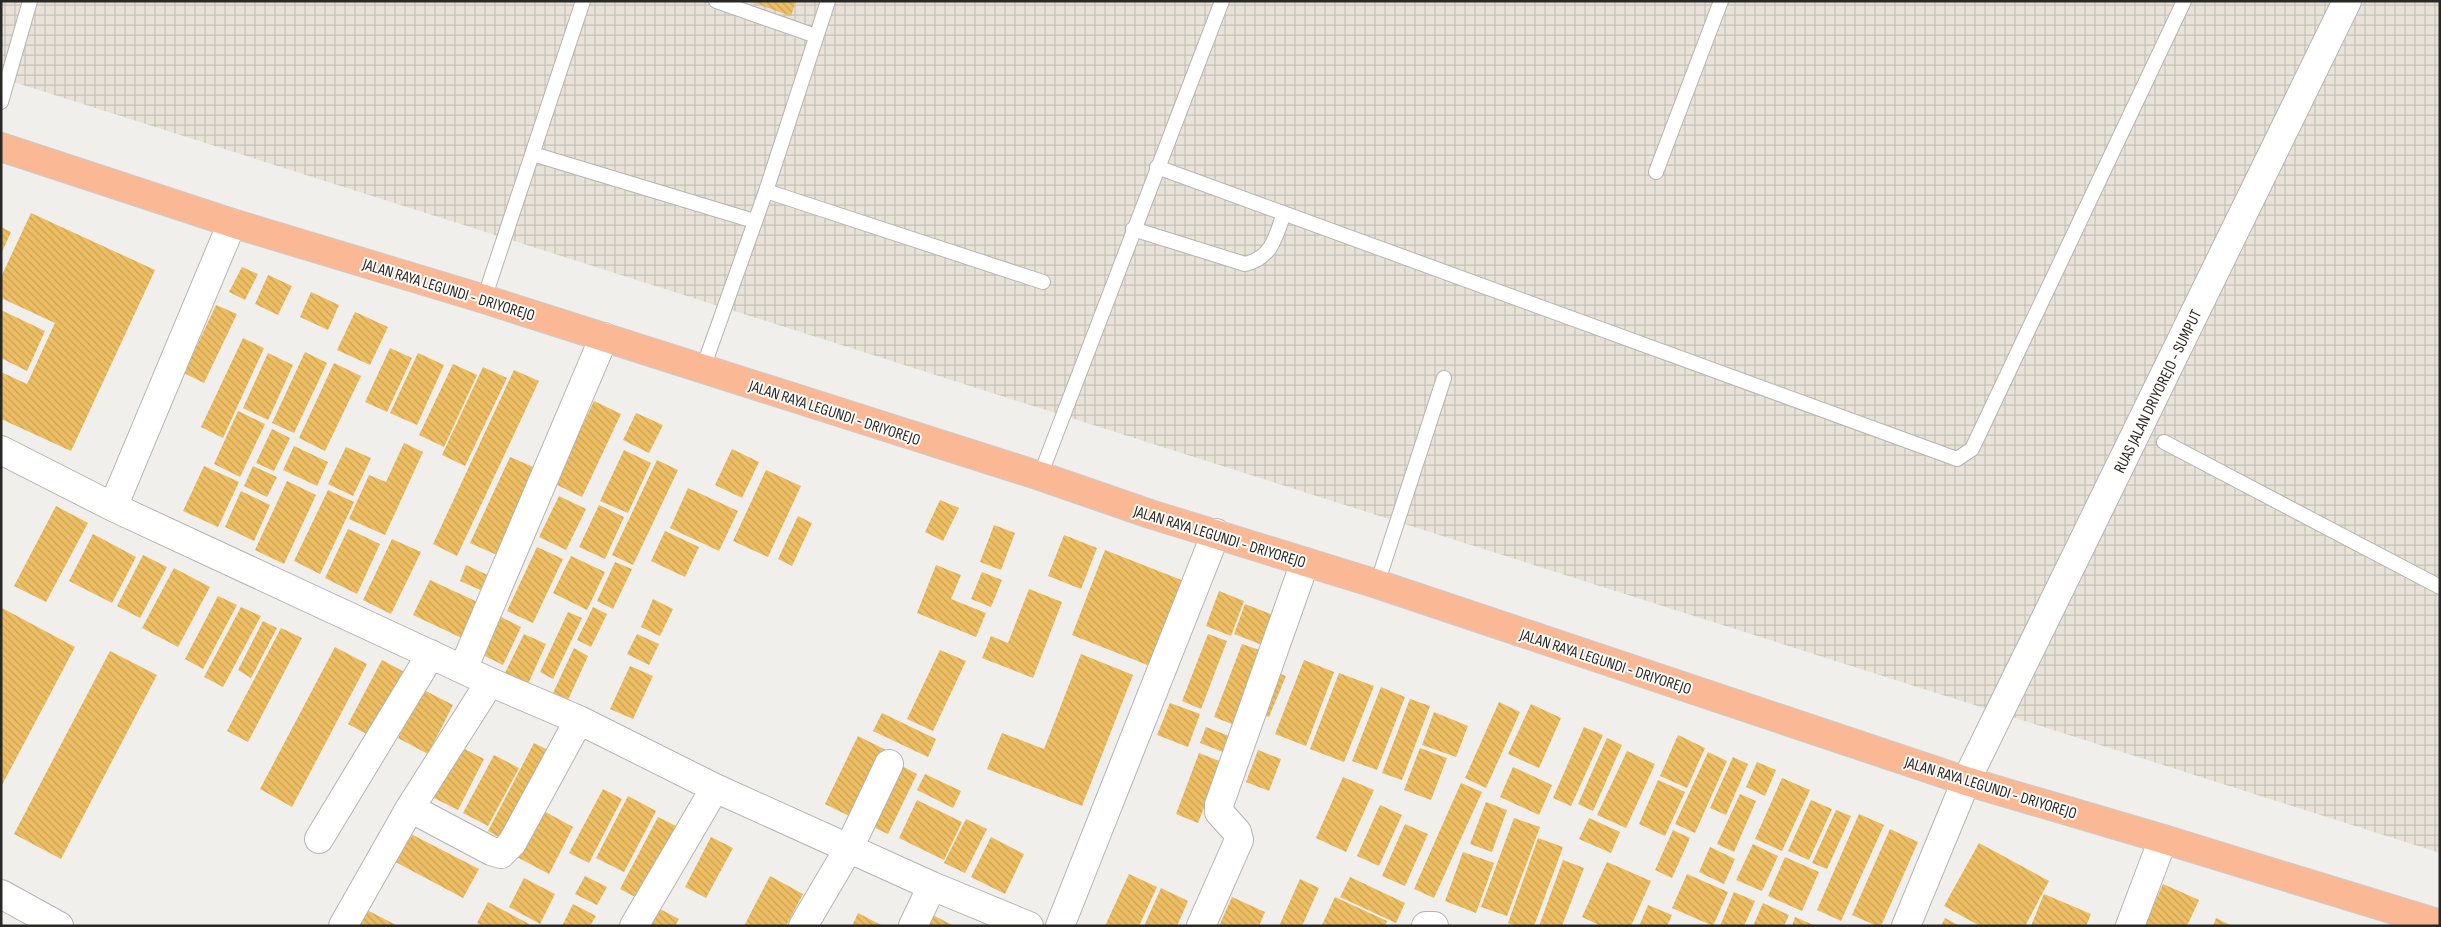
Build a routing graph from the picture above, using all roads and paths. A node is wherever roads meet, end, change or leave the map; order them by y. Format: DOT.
graph roads {
  1 [pos="30,1"];
  2 [pos="583,1"];
  3 [pos="716,1"];
  4 [pos="828,1"];
  5 [pos="1222,1"];
  6 [pos="1721,1"];
  7 [pos="2184,1"];
  8 [pos="2347,1"];
  9 [pos="816,36"];
  10 [pos="1,102"];
  11 [pos="1,147"];
  12 [pos="533,154"];
  13 [pos="1157,167"];
  14 [pos="1656,172"];
  15 [pos="766,191"];
  16 [pos="1284,212"];
  17 [pos="754,221"];
  18 [pos="232,223"];
  19 [pos="1133,229"];
  20 [pos="1043,282"];
  21 [pos="484,300"];
  22 [pos="604,337"];
  23 [pos="703,368"];
  24 [pos="1444,378"];
  25 [pos="2164,442"];
  26 [pos="1,450"];
  27 [pos="1040,476"];
  28 [pos="113,507"];
  29 [pos="1216,534"];
  30 [pos="1305,562"];
  31 [pos="1378,584"];
  32 [pos="2440,588"];
  33 [pos="431,654"];
  34 [pos="463,669"];
  35 [pos="490,682"];
  36 [pos="579,720"];
  37 [pos="889,764"];
  38 [pos="1966,781"];
  39 [pos="715,788"];
  40 [pos="410,808"];
  41 [pos="2164,839"];
  42 [pos="319,840"];
  43 [pos="849,848"];
  44 [pos="932,886"];
  45 [pos="1,894"];
  46 [pos="2440,924"];
  47 [pos="59,926"];
  48 [pos="343,926"];
  49 [pos="634,926"];
  50 [pos="803,926"];
  51 [pos="913,926"];
  52 [pos="1029,926"];
  53 [pos="1060,926"];
  54 [pos="1201,926"];
  55 [pos="1426,926"];
  56 [pos="1434,926"];
  57 [pos="1906,926"];
  58 [pos="2130,926"];
  1 -- 10 [label="lane"];
  2 -- 12 [label="lane"];
  3 -- 9 [label="lane"];
  4 -- 9 [label="lane"];
  5 -- 13 [label="lane"];
  6 -- 14 [label="lane"];
  7 -- 16 [label="lane"];
  8 -- 38 [label="street, RUAS JALAN DRIYOREJO - SUMPUT"];
  9 -- 15 [label="lane"];
  11 -- 18 [label="main road, JALAN RAYA LEGUNDI - DRIYOREJO"];
  12 -- 17 [label="lane"];
  12 -- 21 [label="lane"];
  13 -- 16 [label="lane"];
  13 -- 19 [label="lane"];
  15 -- 17 [label="lane"];
  15 -- 20 [label="lane"];
  16 -- 19 [label="lane"];
  17 -- 23 [label="lane"];
  18 -- 21 [label="main road, JALAN RAYA LEGUNDI - DRIYOREJO"];
  18 -- 28 [label="street"];
  19 -- 27 [label="lane"];
  21 -- 22 [label="main road, JALAN RAYA LEGUNDI - DRIYOREJO"];
  22 -- 23 [label="main road, JALAN RAYA LEGUNDI - DRIYOREJO"];
  22 -- 34 [label="street"];
  23 -- 27 [label="main road, JALAN RAYA LEGUNDI - DRIYOREJO"];
  24 -- 31 [label="lane"];
  25 -- 32 [label="lane"];
  26 -- 28 [label="street"];
  27 -- 29 [label="main road, JALAN RAYA LEGUNDI - DRIYOREJO"];
  28 -- 33 [label="street"];
  29 -- 30 [label="main road, JALAN RAYA LEGUNDI - DRIYOREJO"];
  29 -- 53 [label="street"];
  30 -- 31 [label="main road, JALAN RAYA LEGUNDI - DRIYOREJO"];
  30 -- 54 [label="street"];
  31 -- 38 [label="main road, JALAN RAYA LEGUNDI - DRIYOREJO"];
  33 -- 34 [label="street"];
  33 -- 42 [label="street"];
  34 -- 35 [label="street"];
  35 -- 36 [label="street"];
  35 -- 40 [label="street"];
  36 -- 39 [label="street"];
  36 -- 40 [label="street"];
  37 -- 43 [label="street"];
  38 -- 41 [label="main road, JALAN RAYA LEGUNDI - DRIYOREJO"];
  38 -- 57 [label="street, RUAS JALAN DRIYOREJO - SUMPUT"];
  39 -- 43 [label="street"];
  39 -- 49 [label="street"];
  40 -- 48 [label="street"];
  41 -- 46 [label="main road, JALAN RAYA LEGUNDI - DRIYOREJO"];
  41 -- 58 [label="street"];
  43 -- 44 [label="street"];
  43 -- 50 [label="street"];
  44 -- 51 [label="street"];
  44 -- 52 [label="street"];
  45 -- 47 [label="street"];
  55 -- 56 [label="street"];
}
